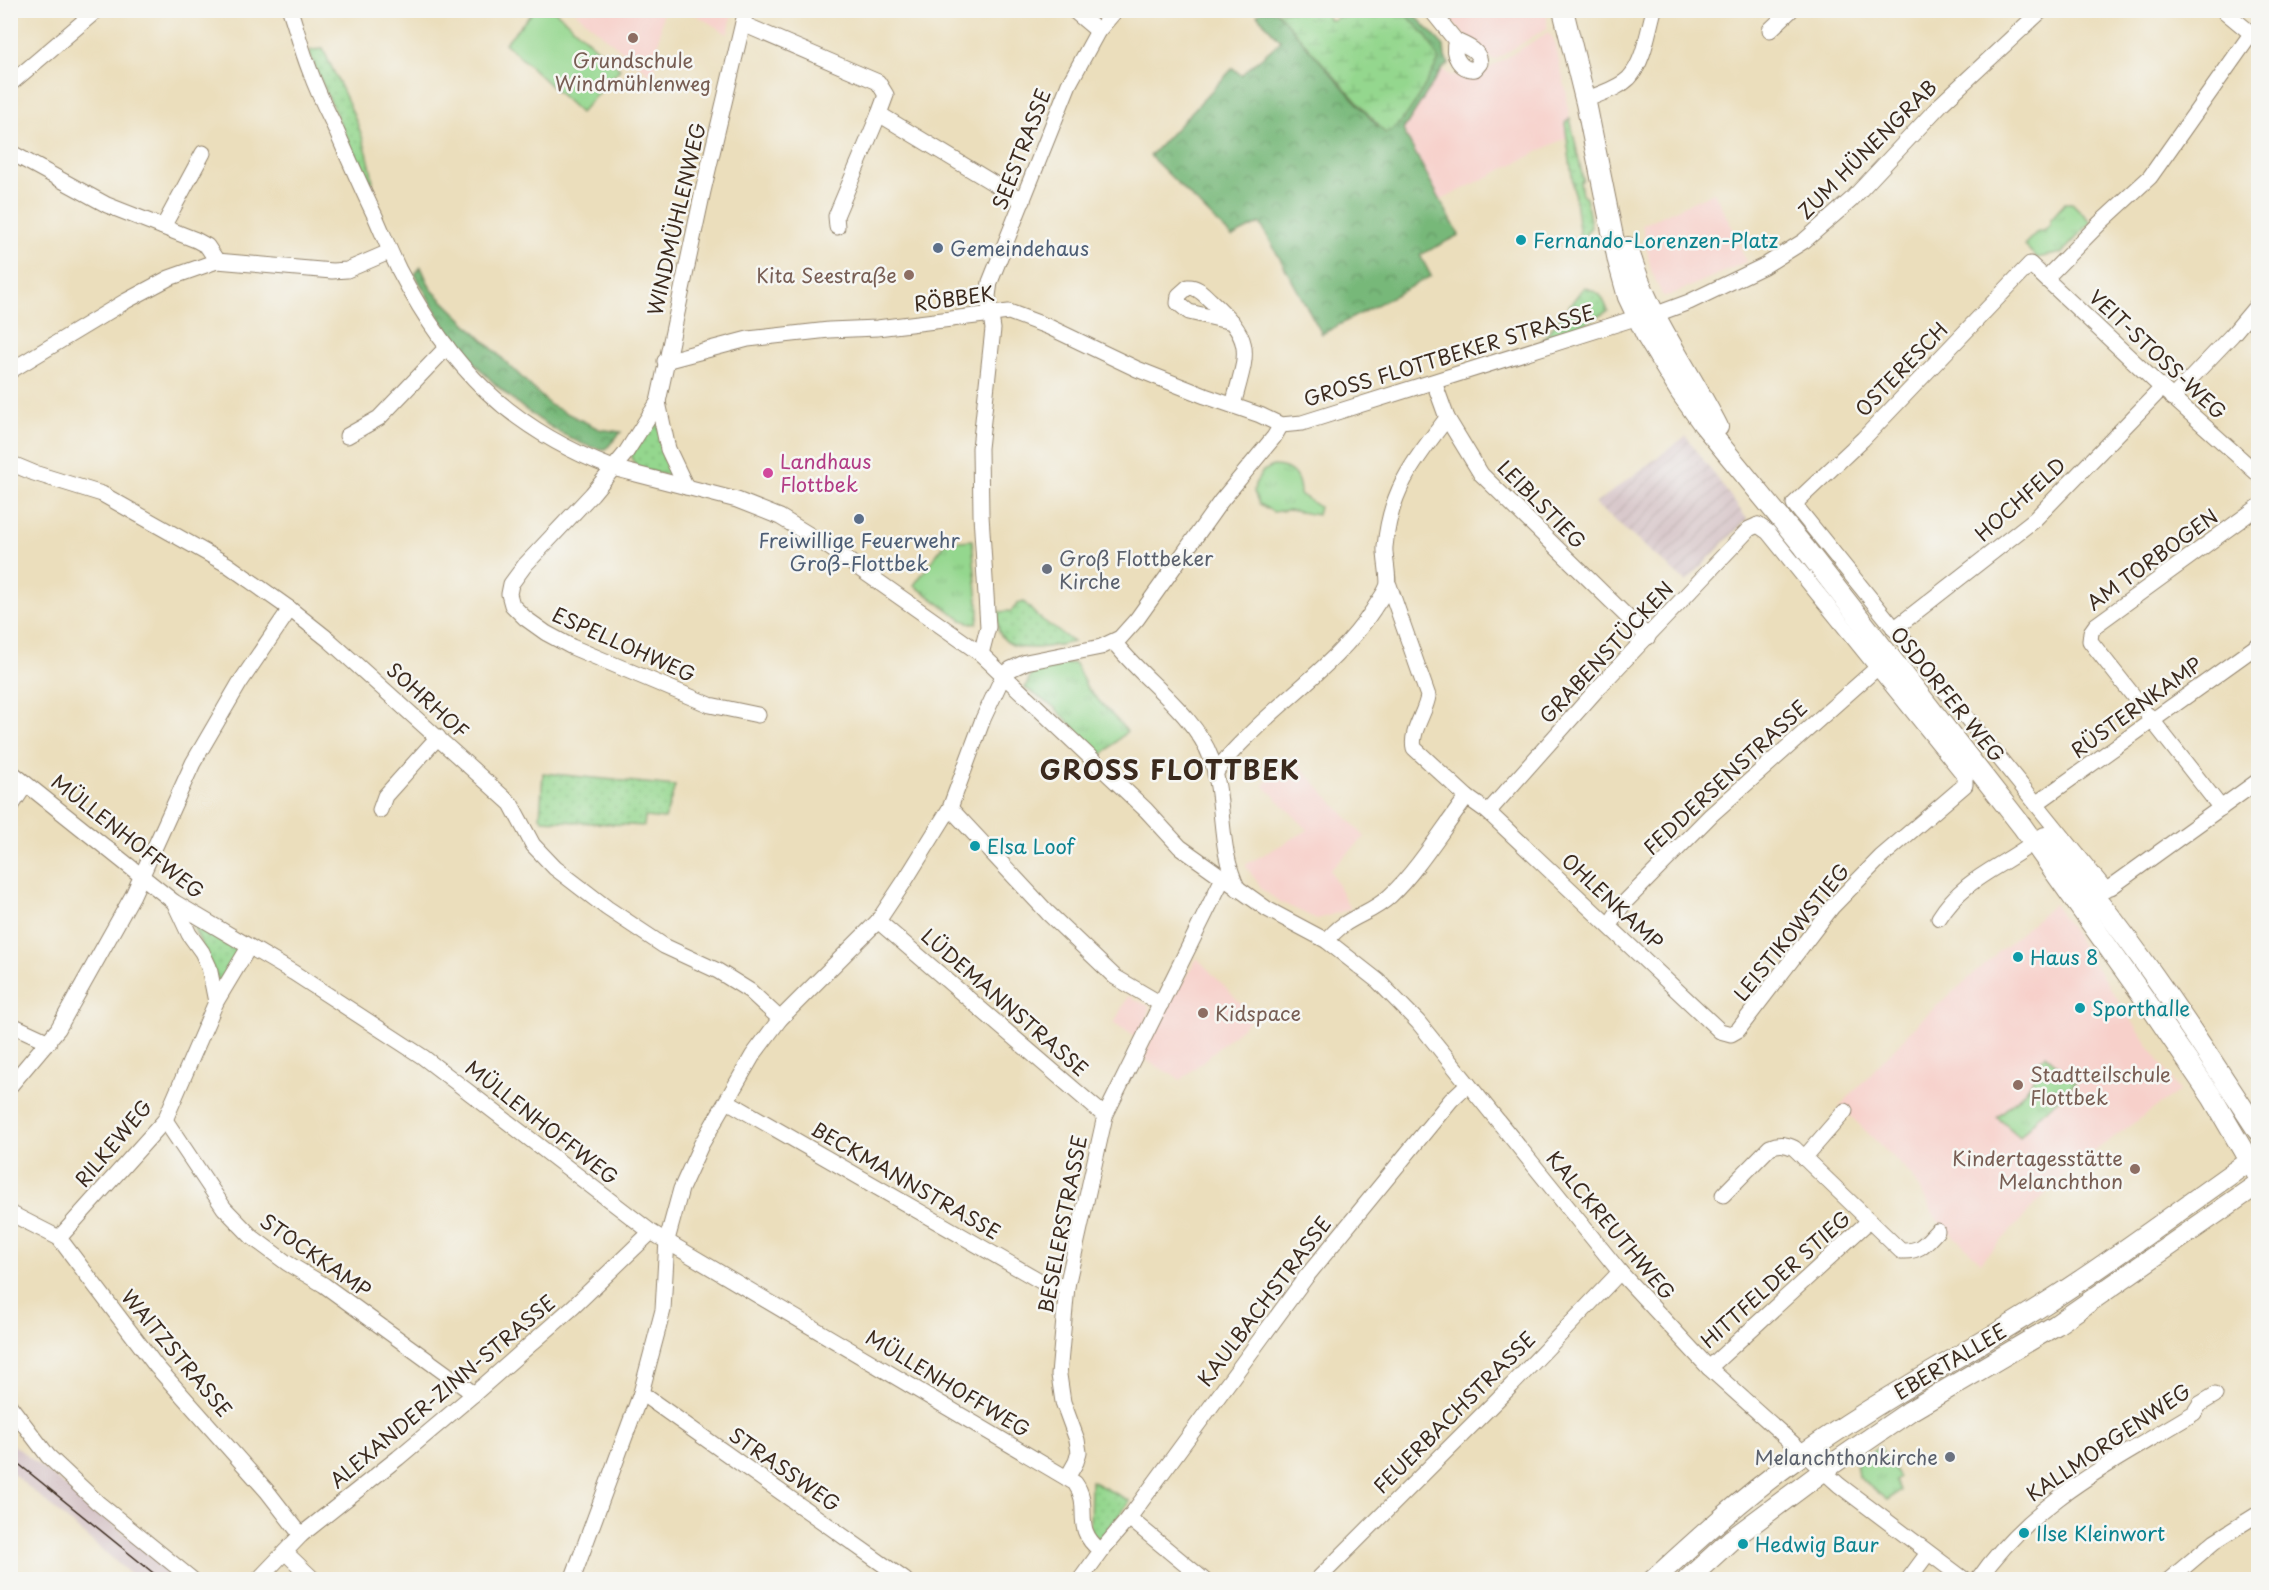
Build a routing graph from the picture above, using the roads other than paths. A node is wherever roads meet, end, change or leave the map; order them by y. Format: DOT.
graph roads {
  1 [pos="96,10"];
  2 [pos="290,10"];
  3 [pos="1073,10"];
  4 [pos="1116,10"];
  5 [pos="1431,10"];
  6 [pos="1563,10"];
  7 [pos="1574,10"];
  8 [pos="1654,10"];
  9 [pos="1791,10"];
  10 [pos="2042,10"];
  11 [pos="2223,10"];
  12 [pos="744,17"];
  13 [pos="1770,30"];
  14 [pos="1098,31"];
  15 [pos="2255,36"];
  16 [pos="1456,41"];
  17 [pos="10,84"];
  18 [pos="1595,96"];
  19 [pos="879,114"];
  20 [pos="10,152"];
  21 [pos="203,153"];
  22 [pos="1023,201"];
  23 [pos="163,227"];
  24 [pos="837,227"];
  25 [pos="389,252"];
  26 [pos="217,261"];
  27 [pos="2030,264"];
  28 [pos="2046,278"];
  29 [pos="2259,304"];
  30 [pos="991,313"];
  31 [pos="1645,316"];
  32 [pos="1232,322"];
  33 [pos="447,347"];
  34 [pos="665,361"];
  35 [pos="10,371"];
  36 [pos="1434,382"];
  37 [pos="2167,393"];
  38 [pos="658,402"];
  39 [pos="1233,405"];
  40 [pos="1447,418"];
  41 [pos="1281,425"];
  42 [pos="347,436"];
  43 [pos="10,463"];
  44 [pos="613,468"];
  45 [pos="2259,474"];
  46 [pos="686,487"];
  47 [pos="1760,495"];
  48 [pos="1798,499"];
  49 [pos="2259,507"];
  50 [pos="1758,525"];
  51 [pos="1389,585"];
  52 [pos="290,609"];
  53 [pos="1894,629"];
  54 [pos="1647,637"];
  55 [pos="1114,642"];
  56 [pos="2259,645"];
  57 [pos="981,654"];
  58 [pos="1878,667"];
  59 [pos="1003,676"];
  60 [pos="2147,714"];
  61 [pos="758,716"];
  62 [pos="438,737"];
  63 [pos="10,771"];
  64 [pos="1215,774"];
  65 [pos="2259,781"];
  66 [pos="26,784"];
  67 [pos="1965,785"];
  68 [pos="1467,797"];
  69 [pos="2003,801"];
  70 [pos="2037,803"];
  71 [pos="10,808"];
  72 [pos="950,808"];
  73 [pos="2221,808"];
  74 [pos="380,810"];
  75 [pos="1488,812"];
  76 [pos="2034,842"];
  77 [pos="1223,844"];
  78 [pos="1197,859"];
  79 [pos="142,874"];
  80 [pos="1224,879"];
  81 [pos="1238,889"];
  82 [pos="2105,889"];
  83 [pos="174,902"];
  84 [pos="2108,914"];
  85 [pos="1939,918"];
  86 [pos="878,921"];
  87 [pos="1609,925"];
  88 [pos="1327,941"];
  89 [pos="249,947"];
  90 [pos="216,1002"];
  91 [pos="1161,1004"];
  92 [pos="780,1019"];
  93 [pos="10,1024"];
  94 [pos="1731,1034"];
  95 [pos="49,1042"];
  96 [pos="1468,1084"];
  97 [pos="10,1086"];
  98 [pos="727,1101"];
  99 [pos="1845,1111"];
  100 [pos="1105,1116"];
  101 [pos="165,1120"];
  102 [pos="2259,1131"];
  103 [pos="1804,1158"];
  104 [pos="2256,1164"];
  105 [pos="2259,1184"];
  106 [pos="1723,1196"];
  107 [pos="10,1213"];
  108 [pos="1869,1221"];
  109 [pos="1937,1231"];
  110 [pos="651,1232"];
  111 [pos="59,1238"];
  112 [pos="667,1240"];
  113 [pos="1620,1272"];
  114 [pos="1067,1286"];
  115 [pos="1709,1368"];
  116 [pos="641,1393"];
  117 [pos="474,1394"];
  118 [pos="2215,1395"];
  119 [pos="10,1406"];
  120 [pos="1804,1454"];
  121 [pos="1823,1471"];
  122 [pos="1067,1478"];
  123 [pos="2259,1514"];
  124 [pos="1129,1518"];
  125 [pos="301,1535"];
  126 [pos="1101,1551"];
  127 [pos="285,1552"];
  128 [pos="1928,1553"];
  129 [pos="194,1580"];
  130 [pos="258,1580"];
  131 [pos="314,1580"];
  132 [pos="572,1580"];
  133 [pos="905,1580"];
  134 [pos="1080,1580"];
  135 [pos="1204,1580"];
  136 [pos="1317,1580"];
  137 [pos="1653,1580"];
  138 [pos="1688,1580"];
  139 [pos="1908,1580"];
  140 [pos="1965,1580"];
  141 [pos="1978,1580"];
  142 [pos="2169,1580"];
  1 -- 17 [label="street"];
  2 -- 25 [label="street, KALCKREUTHWEG"];
  3 -- 14 [label="street"];
  4 -- 14 [label="street, SEESTRASSE"];
  5 -- 16 [label="street"];
  6 -- 31 [label="main road"];
  7 -- 18 [label="main road"];
  8 -- 18 [label="street"];
  9 -- 13 [label="street"];
  10 -- 31 [label="street, ZUM HÜNENGRAB"];
  11 -- 15 [label="street"];
  12 -- 19 [label="street"];
  12 -- 34 [label="street, WINDMÜHLENWEG"];
  14 -- 22 [label="street, SEESTRASSE"];
  15 -- 28 [label="street"];
  18 -- 31 [label="main road"];
  19 -- 22 [label="street"];
  19 -- 24 [label="street"];
  20 -- 23 [label="street"];
  21 -- 23 [label="street"];
  22 -- 30 [label="street, SEESTRASSE"];
  23 -- 26 [label="street"];
  25 -- 26 [label="street"];
  25 -- 33 [label="street, KALCKREUTHWEG"];
  26 -- 35 [label="street"];
  27 -- 28 [label="street, VEIT-STOSS-WEG"];
  27 -- 48 [label="street, OSTERESCH"];
  28 -- 37 [label="street, VEIT-STOSS-WEG"];
  29 -- 37 [label="street, HOCHFELD"];
  30 -- 34 [label="street, RÖBBEK"];
  30 -- 39 [label="street, RÖBBEK"];
  30 -- 57 [label="street, SEESTRASSE"];
  31 -- 36 [label="street, GROSS FLOTTBEKER STRASSE"];
  31 -- 47 [label="main road, OSDORFER WEG"];
  32 -- 39 [label="street"];
  33 -- 42 [label="street"];
  33 -- 44 [label="street, KALCKREUTHWEG"];
  34 -- 38 [label="street, WINDMÜHLENWEG"];
  36 -- 40 [label="street, LEIBLSTIEG"];
  36 -- 41 [label="street, GROSS FLOTTBEKER STRASSE"];
  37 -- 45 [label="street, VEIT-STOSS-WEG"];
  37 -- 53 [label="street, HOCHFELD"];
  38 -- 44 [label="street, WINDMÜHLENWEG"];
  38 -- 46 [label="street, WINDMÜHLENWEG"];
  39 -- 41 [label="street, RÖBBEK"];
  40 -- 51 [label="street"];
  40 -- 54 [label="street, LEIBLSTIEG"];
  41 -- 55 [label="street, GROSS FLOTTBEKER STRASSE"];
  43 -- 52 [label="street, SOHRHOF"];
  44 -- 46 [label="street, KALCKREUTHWEG"];
  44 -- 61 [label="street, ESPELLOHWEG"];
  46 -- 57 [label="street, KALCKREUTHWEG"];
  47 -- 50 [label="street"];
  47 -- 69 [label="main road, OSDORFER WEG"];
  48 -- 53 [label="street, OSDORFER WEG"];
  49 -- 60 [label="street, AM TORBOGEN"];
  50 -- 54 [label="street, GRABENSTÜCKEN"];
  50 -- 58 [label="street, OSDORFER WEG"];
  51 -- 64 [label="street"];
  51 -- 68 [label="street, OHLENKAMP"];
  52 -- 62 [label="street, SOHRHOF"];
  52 -- 79 [label="street"];
  53 -- 70 [label="street, OSDORFER WEG"];
  54 -- 75 [label="street, GRABENSTÜCKEN"];
  55 -- 59 [label="street, GROSS FLOTTBEKER STRASSE"];
  55 -- 64 [label="street"];
  56 -- 60 [label="street, RÜSTERNKAMP"];
  57 -- 59 [label="street, KALCKREUTHWEG"];
  58 -- 67 [label="street, OSDORFER WEG"];
  58 -- 87 [label="street, FEDDERSENSTRASSE"];
  59 -- 72 [label="street"];
  59 -- 78 [label="street, KALCKREUTHWEG"];
  60 -- 70 [label="street, RÜSTERNKAMP"];
  60 -- 73 [label="street, AM TORBOGEN"];
  62 -- 74 [label="street"];
  62 -- 92 [label="street, SOHRHOF"];
  63 -- 66 [label="street, MÜLLENHOFFWEG"];
  64 -- 77 [label="street"];
  65 -- 73 [label="street"];
  66 -- 71 [label="street"];
  66 -- 79 [label="street, MÜLLENHOFFWEG"];
  67 -- 94 [label="street, LEISTIKOWSTIEG"];
  68 -- 75 [label="street, OHLENKAMP"];
  68 -- 88 [label="street"];
  69 -- 76 [label="main road, OSDORFER WEG"];
  69 -- 84 [label="main road, OSDORFER WEG"];
  70 -- 82 [label="street, OSDORFER WEG"];
  72 -- 86 [label="street"];
  72 -- 91 [label="street"];
  73 -- 82 [label="street"];
  75 -- 87 [label="street, OHLENKAMP"];
  76 -- 85 [label="street"];
  76 -- 104 [label="main road, OSDORFER WEG"];
  77 -- 78 [label="street"];
  77 -- 81 [label="street"];
  78 -- 80 [label="street, KALCKREUTHWEG"];
  79 -- 83 [label="street, MÜLLENHOFFWEG"];
  79 -- 95 [label="street"];
  80 -- 81 [label="street, KALCKREUTHWEG"];
  80 -- 91 [label="street, BESELERSTRASSE"];
  81 -- 88 [label="street, KALCKREUTHWEG"];
  82 -- 84 [label="street"];
  83 -- 89 [label="street, MÜLLENHOFFWEG"];
  83 -- 90 [label="street"];
  84 -- 102 [label="main road, OSDORFER WEG"];
  86 -- 92 [label="street"];
  86 -- 100 [label="street, LÜDEMANNSTRASSE"];
  87 -- 94 [label="street, OHLENKAMP"];
  88 -- 96 [label="street, KALCKREUTHWEG"];
  89 -- 90 [label="street, RILKEWEG"];
  89 -- 110 [label="street, MÜLLENHOFFWEG"];
  90 -- 101 [label="street, RILKEWEG"];
  91 -- 100 [label="street, BESELERSTRASSE"];
  92 -- 98 [label="street"];
  93 -- 95 [label="street"];
  95 -- 97 [label="street"];
  96 -- 113 [label="street, KALCKREUTHWEG"];
  96 -- 124 [label="street, KAULBACHSTRASSE"];
  98 -- 112 [label="street"];
  98 -- 114 [label="street, BECKMANNSTRASSE"];
  99 -- 103 [label="street"];
  100 -- 114 [label="street, BESELERSTRASSE"];
  101 -- 111 [label="street, RILKEWEG"];
  101 -- 117 [label="street, STOCKKAMP"];
  103 -- 106 [label="street"];
  103 -- 108 [label="street"];
  104 -- 120 [label="main road, EBERTALLEE"];
  105 -- 121 [label="main road, EBERTALLEE"];
  107 -- 111 [label="street, WAITZSTRASSE"];
  108 -- 109 [label="street"];
  108 -- 115 [label="street, HITTFELDER STIEG"];
  110 -- 112 [label="street, MÜLLENHOFFWEG"];
  110 -- 117 [label="street, ALEXANDER-ZINN-STRASSE"];
  111 -- 125 [label="street, WAITZSTRASSE"];
  112 -- 116 [label="street"];
  112 -- 122 [label="street, MÜLLENHOFFWEG"];
  113 -- 115 [label="street, KALCKREUTHWEG"];
  113 -- 136 [label="street, FEUERBACHSTRASSE"];
  114 -- 122 [label="street, BESELERSTRASSE"];
  115 -- 120 [label="street, KALCKREUTHWEG"];
  116 -- 132 [label="street"];
  116 -- 133 [label="street, STRASSWEG"];
  117 -- 125 [label="street, ALEXANDER-ZINN-STRASSE"];
  118 -- 141 [label="street, KALLMORGENWEG"];
  119 -- 129 [label="street"];
  120 -- 121 [label="street, KALCKREUTHWEG"];
  120 -- 137 [label="main road, EBERTALLEE"];
  121 -- 128 [label="street, KALCKREUTHWEG"];
  121 -- 138 [label="main road, EBERTALLEE"];
  122 -- 126 [label="street"];
  123 -- 142 [label="street"];
  124 -- 126 [label="street, KAULBACHSTRASSE"];
  124 -- 135 [label="street"];
  125 -- 127 [label="street, ALEXANDER-ZINN-STRASSE"];
  126 -- 134 [label="street"];
  127 -- 130 [label="street, ALEXANDER-ZINN-STRASSE"];
  127 -- 131 [label="street"];
  128 -- 139 [label="street"];
  128 -- 140 [label="street, KALCKREUTHWEG"];
}
